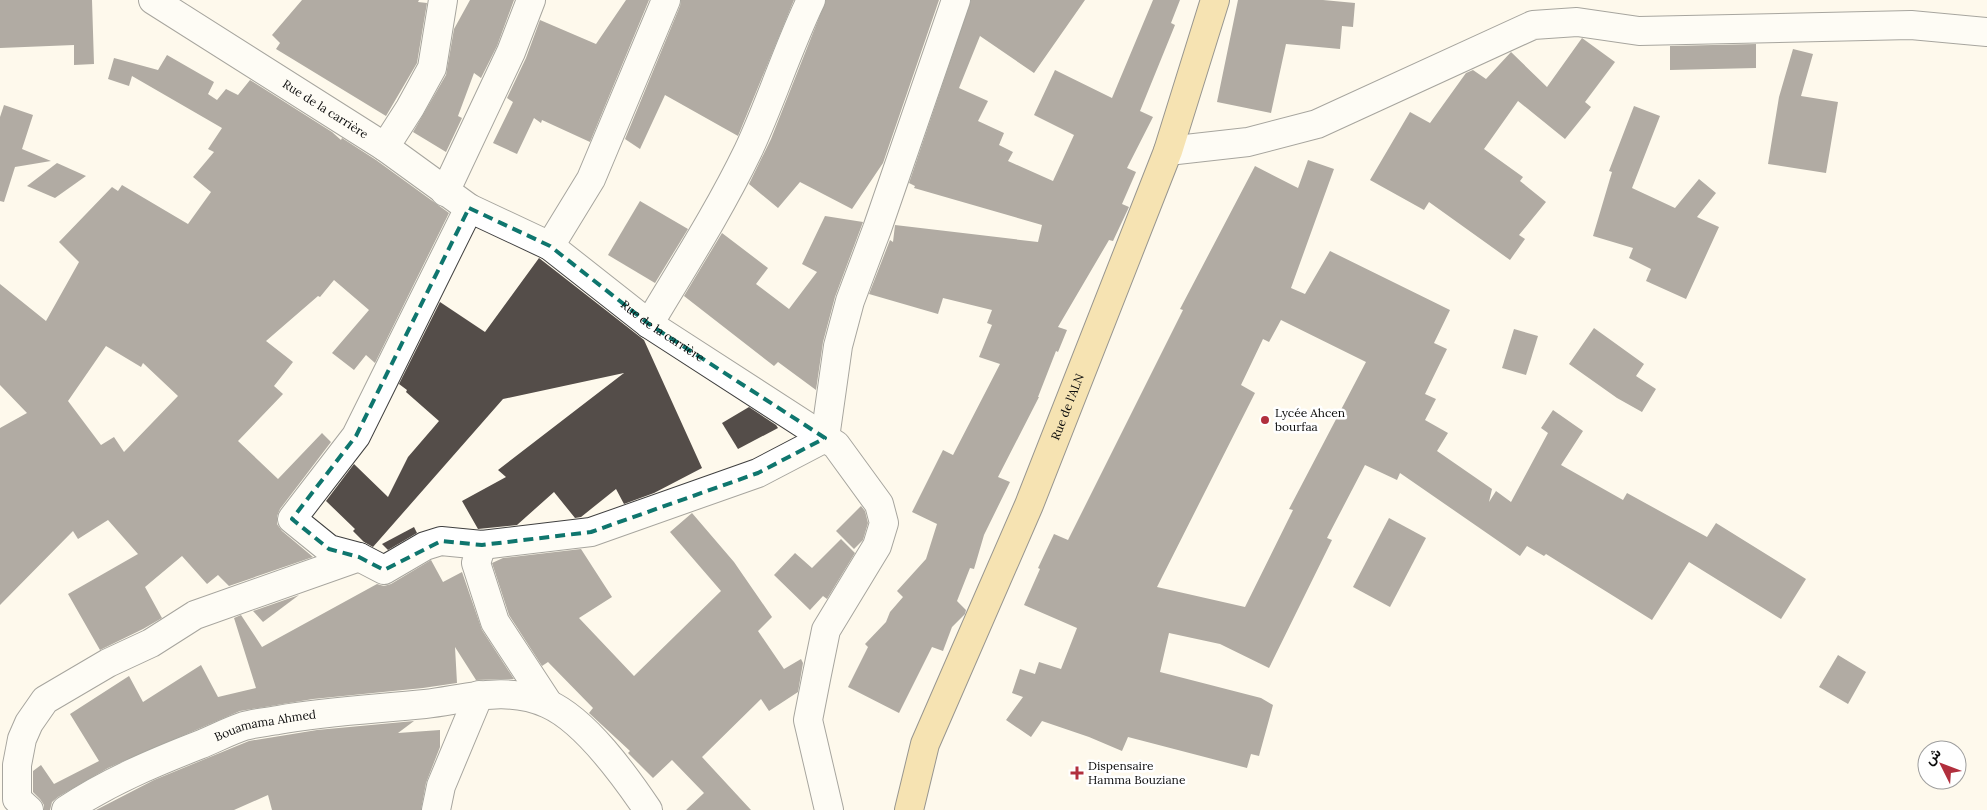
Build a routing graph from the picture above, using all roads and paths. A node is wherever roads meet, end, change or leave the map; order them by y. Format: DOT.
graph roads {
  1 [pos="153,0"];
  2 [pos="443,0"];
  3 [pos="531,0"];
  4 [pos="666,0"];
  5 [pos="812,0"];
  6 [pos="956,0"];
  7 [pos="1215,0"];
  8 [pos="1987,32"];
  9 [pos="384,147"];
  10 [pos="1168,151"];
  11 [pos="446,192"];
  12 [pos="469,208"];
  13 [pos="550,246"];
  14 [pos="649,324"];
  15 [pos="825,438"];
  16 [pos="482,545"];
  17 [pos="359,557"];
  18 [pos="479,695"];
  19 [pos="548,704"];
  20 [pos="29,810"];
  21 [pos="66,810"];
  22 [pos="436,810"];
  23 [pos="648,810"];
  24 [pos="829,810"];
  25 [pos="910,810"];
  1 -- 9 [label="street, Rue de la carrière"];
  2 -- 9 [label="street"];
  3 -- 11 [label="street"];
  4 -- 13 [label="street"];
  5 -- 14 [label="street"];
  6 -- 15 [label="street"];
  7 -- 10 [label="main road, Rue de l'ALN"];
  8 -- 10 [label="street"];
  9 -- 11 [label="street, Rue de la carrière"];
  10 -- 25 [label="main road, Rue de l'ALN"];
  11 -- 12 [label="street, Rue de la carrière"];
  12 -- 13 [label="street, Rue de la carrière"];
  12 -- 17 [label="street"];
  13 -- 14 [label="street, Rue de la carrière"];
  14 -- 15 [label="street, Rue de la carrière"];
  15 -- 16 [label="street"];
  15 -- 24 [label="street, Rue de la carrière"];
  16 -- 17 [label="street"];
  16 -- 19 [label="street"];
  17 -- 20 [label="street"];
  18 -- 19 [label="street, Bouamama Ahmed"];
  18 -- 21 [label="street, Bouamama Ahmed"];
  18 -- 22 [label="street"];
  19 -- 23 [label="street, Bouamama Ahmed"];
}
